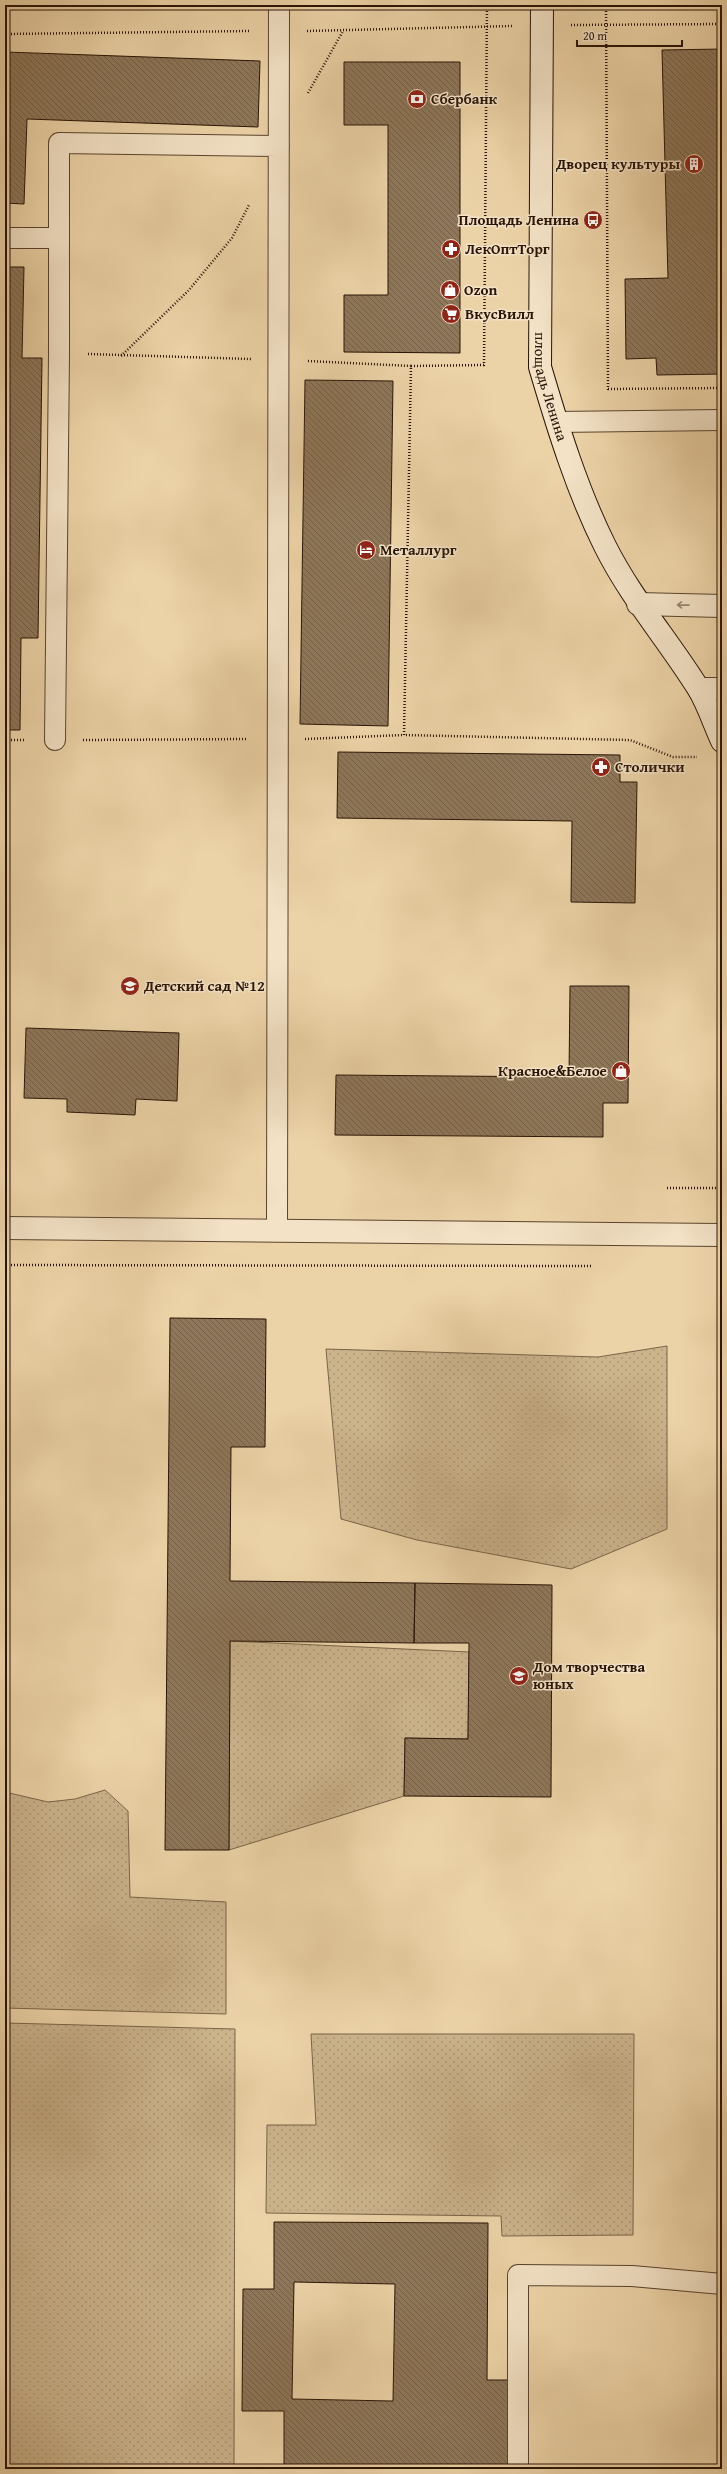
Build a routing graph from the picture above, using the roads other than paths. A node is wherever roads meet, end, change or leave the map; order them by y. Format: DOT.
graph roads {
  1 [pos="279,5"];
  2 [pos="542,15"];
  3 [pos="279,146"];
  4 [pos="5,238"];
  5 [pos="59,238"];
  6 [pos="722,420"];
  7 [pos="556,422"];
  8 [pos="638,604"];
  9 [pos="722,606"];
  10 [pos="699,689"];
  11 [pos="722,689"];
  12 [pos="55,740"];
  13 [pos="722,741"];
  14 [pos="5,1228"];
  15 [pos="277,1231"];
  16 [pos="722,1235"];
  17 [pos="722,2284"];
  18 [pos="518,2469"];
  1 -- 3 [label="lane"];
  2 -- 7 [label="street, площадь Ленина"];
  3 -- 5 [label="lane"];
  3 -- 15 [label="lane"];
  4 -- 5 [label="lane"];
  5 -- 12 [label="lane"];
  6 -- 7 [label="lane"];
  7 -- 8 [label="street, площадь Ленина"];
  9 -- 8 [label="street, one-way"];
  8 -- 10 [label="street, площадь Ленина"];
  10 -- 11 [label="street"];
  10 -- 13 [label="street, площадь Ленина"];
  14 -- 15 [label="street"];
  15 -- 16 [label="street"];
  17 -- 18 [label="lane"];
}
